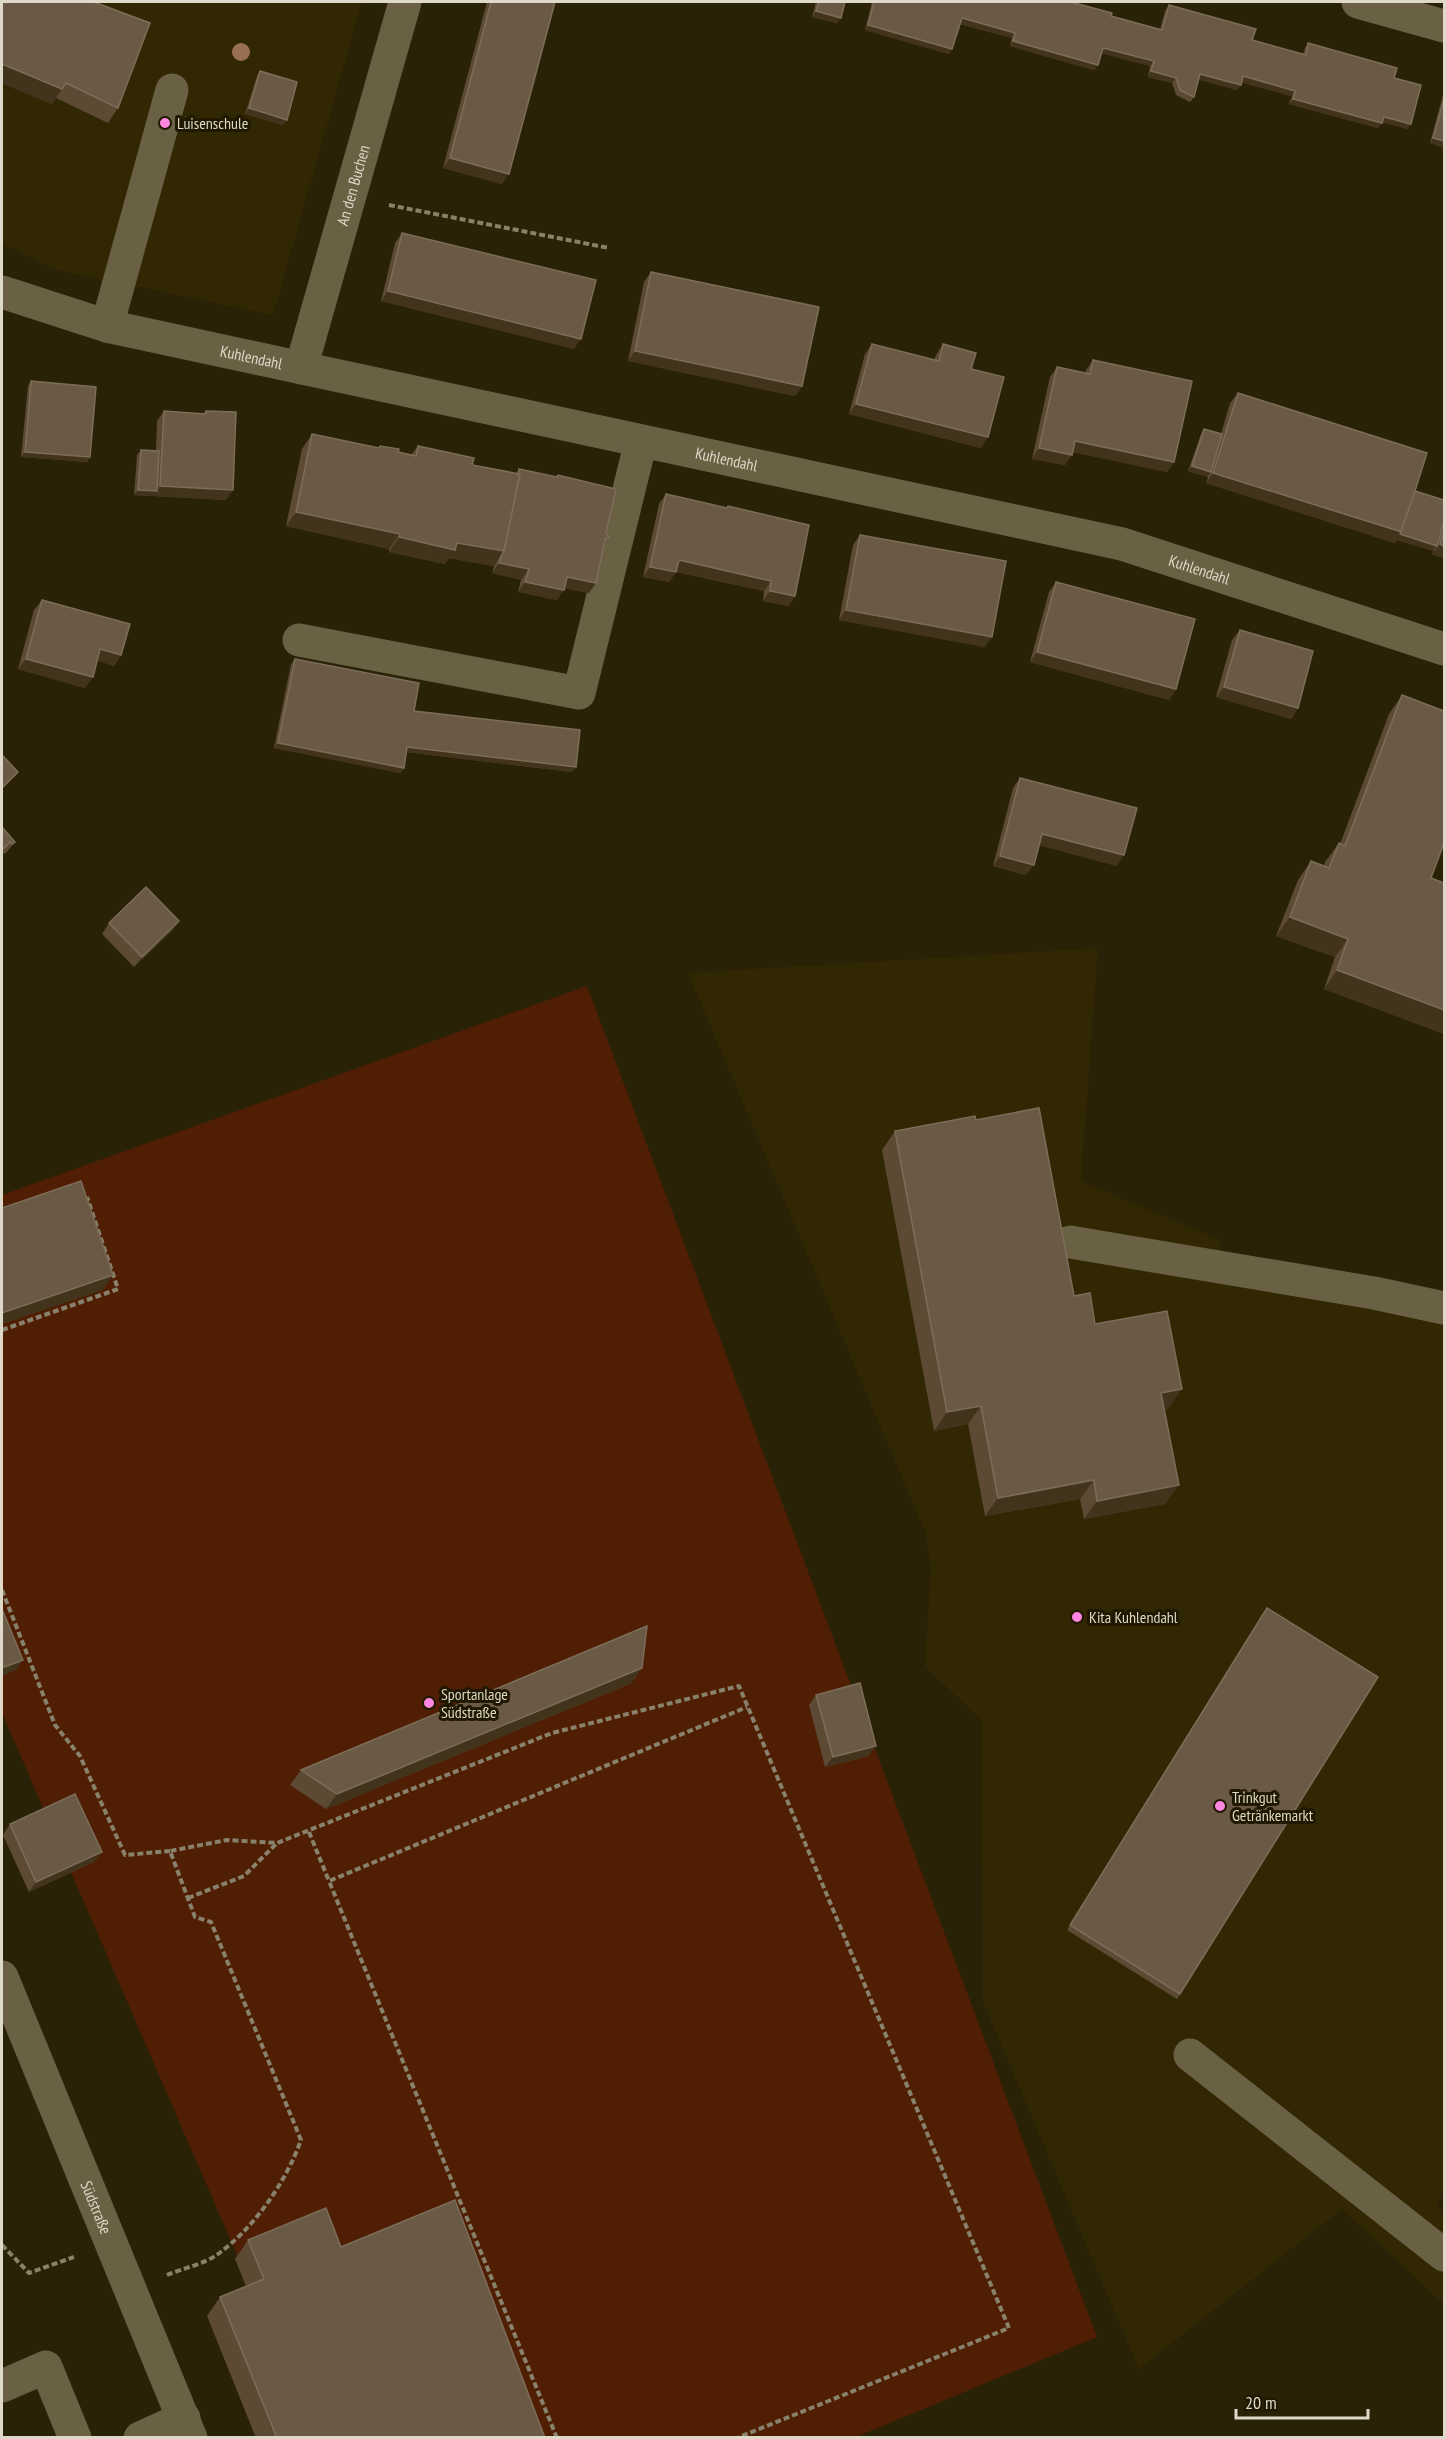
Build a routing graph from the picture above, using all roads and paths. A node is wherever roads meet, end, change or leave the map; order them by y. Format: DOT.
graph roads {
  1 [pos="405,2"];
  2 [pos="1358,2"];
  3 [pos="1444,26"];
  4 [pos="172,90"];
  5 [pos="426,211"];
  6 [pos="609,248"];
  7 [pos="2,292"];
  8 [pos="107,326"];
  9 [pos="301,368"];
  10 [pos="641,441"];
  11 [pos="299,640"];
  12 [pos="1444,649"];
  13 [pos="87,1197"];
  14 [pos="1070,1242"];
  15 [pos="1444,1308"];
  16 [pos="2,1330"];
  17 [pos="2,1590"];
  18 [pos="747,1707"];
  19 [pos="309,1832"];
  20 [pos="277,1843"];
  21 [pos="170,1851"];
  22 [pos="329,1881"];
  23 [pos="188,1898"];
  24 [pos="2,1977"];
  25 [pos="1190,2055"];
  26 [pos="112,2244"];
  27 [pos="2,2245"];
  28 [pos="1444,2255"];
  29 [pos="130,2289"];
  30 [pos="2,2386"];
  31 [pos="188,2428"];
  32 [pos="75,2438"];
  33 [pos="140,2438"];
  34 [pos="557,2438"];
  35 [pos="737,2438"];
  1 -- 9 [label="street, An den Buchen"];
  2 -- 3 [label="street"];
  4 -- 8 [label="street"];
  5 -- 6 [label="path"];
  7 -- 8 [label="street, Kuhlendahl"];
  8 -- 9 [label="street, Kuhlendahl"];
  9 -- 10 [label="street, Kuhlendahl"];
  10 -- 11 [label="street"];
  10 -- 12 [label="street, Kuhlendahl"];
  13 -- 16 [label="path"];
  14 -- 15 [label="street"];
  17 -- 21 [label="path"];
  18 -- 19 [label="path"];
  18 -- 22 [label="path"];
  18 -- 35 [label="path"];
  19 -- 20 [label="path"];
  19 -- 22 [label="path"];
  20 -- 21 [label="path"];
  20 -- 23 [label="path"];
  21 -- 23 [label="path"];
  22 -- 34 [label="path"];
  23 -- 29 [label="path"];
  24 -- 26 [label="street, Südstraße"];
  25 -- 28 [label="street"];
  26 -- 27 [label="path"];
  26 -- 29 [label="street, Südstraße"];
  29 -- 31 [label="street, Südstraße"];
  30 -- 32 [label="street"];
  31 -- 33 [label="street"];
}
